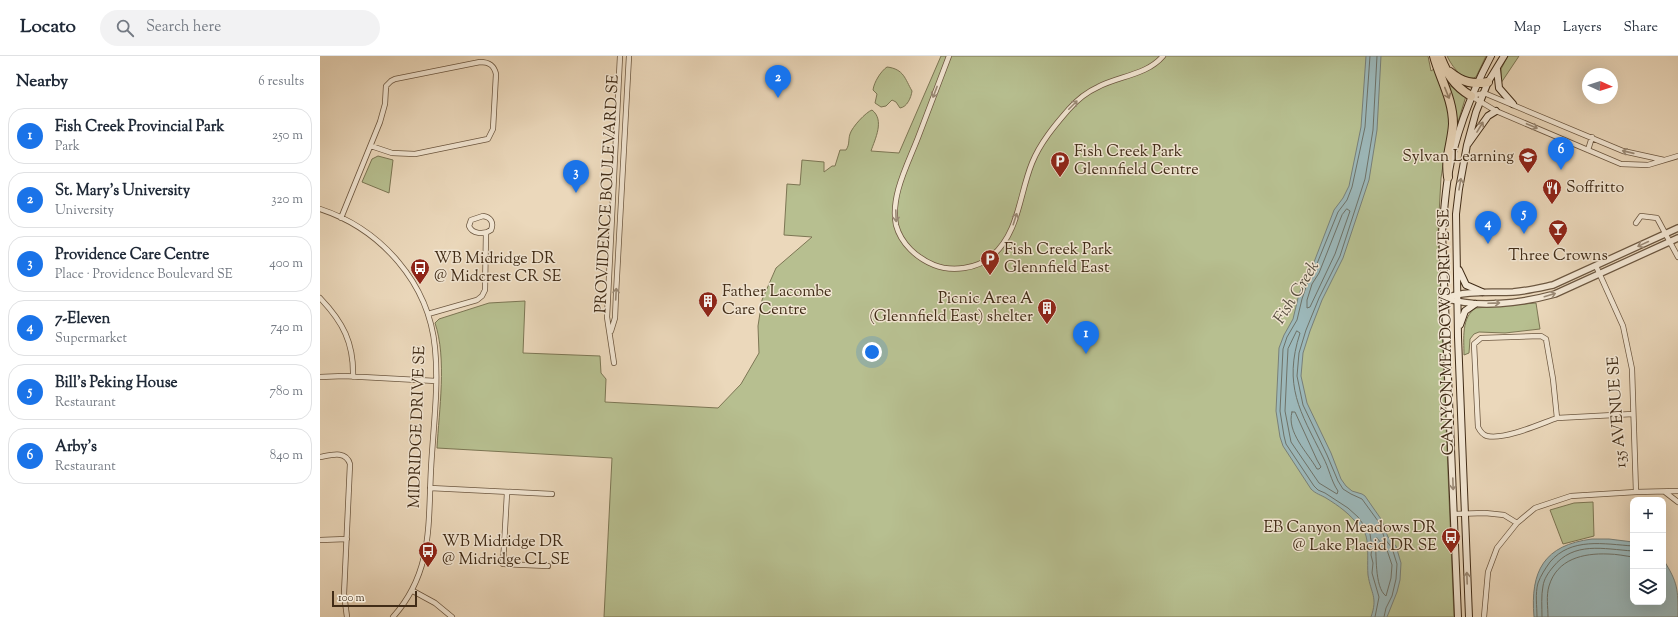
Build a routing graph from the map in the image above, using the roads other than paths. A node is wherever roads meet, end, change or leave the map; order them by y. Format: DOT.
graph roads {
  1 [pos="620,56"];
  2 [pos="629,56"];
  3 [pos="949,56"];
  4 [pos="1163,56"];
  5 [pos="1434,56"];
  6 [pos="1440,56"];
  7 [pos="1491,56"];
  8 [pos="1504,56"];
  9 [pos="1444,66"];
  10 [pos="1497,69"];
  11 [pos="1488,82"];
  12 [pos="1476,84"];
  13 [pos="1484,92"];
  14 [pos="1471,96"];
  15 [pos="1480,102"];
  16 [pos="1513,104"];
  17 [pos="1496,111"];
  18 [pos="1592,137"];
  19 [pos="371,146"];
  20 [pos="1467,146"];
  21 [pos="1588,150"];
  22 [pos="1678,156"];
  23 [pos="1666,160"];
  24 [pos="1448,177"];
  25 [pos="320,209"];
  26 [pos="341,218"];
  27 [pos="1636,223"];
  28 [pos="1678,228"];
  29 [pos="486,233"];
  30 [pos="1666,233"];
  31 [pos="1678,238"];
  32 [pos="1671,241"];
  33 [pos="1678,257"];
  34 [pos="1456,265"];
  35 [pos="1596,266"];
  36 [pos="1600,274"];
  37 [pos="1482,292"];
  38 [pos="1457,294"];
  39 [pos="1444,298"];
  40 [pos="320,299"];
  41 [pos="1458,303"];
  42 [pos="1476,304"];
  43 [pos="428,314"];
  44 [pos="610,332"];
  45 [pos="1458,337"];
  46 [pos="614,364"];
  47 [pos="320,377"];
  48 [pos="353,377"];
  49 [pos="436,381"];
  50 [pos="1634,414"];
  51 [pos="1557,418"];
  52 [pos="320,457"];
  53 [pos="430,488"];
  54 [pos="1678,491"];
  55 [pos="507,492"];
  56 [pos="1636,492"];
  57 [pos="1665,492"];
  58 [pos="552,494"];
  59 [pos="1678,502"];
  60 [pos="1465,513"];
  61 [pos="1454,514"];
  62 [pos="1517,523"];
  63 [pos="347,539"];
  64 [pos="320,540"];
  65 [pos="548,566"];
  66 [pos="412,591"];
  67 [pos="347,617"];
  68 [pos="393,617"];
  69 [pos="452,617"];
  70 [pos="1458,617"];
  71 [pos="1469,617"];
  72 [pos="1484,617"];
  1 -- 44 [label="street, PROVIDENCE BOULEVARD SE"];
  44 -- 2 [label="street, PROVIDENCE BOULEVARD SE, one-way"];
  3 -- 4 [label="street, one-way"];
  5 -- 24 [label="highway, one-way"];
  6 -- 9 [label="highway"];
  7 -- 12 [label="main road, CANYON MEADOWS DRIVE SE"];
  8 -- 10 [label="main road, CANYON MEADOWS DRIVE SE"];
  9 -- 12 [label="highway"];
  9 -- 14 [label="highway"];
  10 -- 11 [label="main road, CANYON MEADOWS DRIVE SE"];
  10 -- 16 [label="main road"];
  11 -- 12 [label="highway"];
  11 -- 13 [label="main road, CANYON MEADOWS DRIVE SE"];
  12 -- 14 [label="main road, CANYON MEADOWS DRIVE SE"];
  13 -- 14 [label="street"];
  13 -- 15 [label="main road, CANYON MEADOWS DRIVE SE"];
  13 -- 16 [label="street"];
  14 -- 15 [label="street"];
  14 -- 24 [label="main road, CANYON MEADOWS DRIVE SE"];
  15 -- 17 [label="street"];
  15 -- 20 [label="main road, CANYON MEADOWS DRIVE SE"];
  16 -- 18 [label="street"];
  20 -- 17 [label="main road, one-way"];
  17 -- 21 [label="street, one-way"];
  18 -- 21 [label="street"];
  23 -- 18 [label="street, one-way"];
  19 -- 19 [label="street"];
  19 -- 26 [label="street"];
  34 -- 20 [label="main road, CANYON MEADOWS DRIVE SE, one-way"];
  21 -- 23 [label="street"];
  22 -- 23 [label="street"];
  24 -- 39 [label="main road, CANYON MEADOWS DRIVE SE"];
  25 -- 26 [label="street, MIDRIDGE DRIVE SE"];
  26 -- 43 [label="street, MIDRIDGE DRIVE SE"];
  27 -- 30 [label="street"];
  28 -- 30 [label="street"];
  29 -- 29 [label="street"];
  29 -- 43 [label="street"];
  30 -- 32 [label="street"];
  30 -- 35 [label="street, one-way"];
  31 -- 32 [label="street"];
  32 -- 33 [label="street"];
  32 -- 36 [label="street"];
  34 -- 37 [label="main road"];
  34 -- 38 [label="main road, CANYON MEADOWS DRIVE SE"];
  35 -- 36 [label="street, 135 AVENUE SE"];
  35 -- 37 [label="street"];
  42 -- 36 [label="street, one-way"];
  36 -- 50 [label="street, 135 AVENUE SE"];
  37 -- 38 [label="street"];
  38 -- 39 [label="street"];
  38 -- 41 [label="main road, CANYON MEADOWS DRIVE SE"];
  39 -- 41 [label="street"];
  39 -- 61 [label="main road, CANYON MEADOWS DRIVE SE, one-way"];
  40 -- 48 [label="street"];
  41 -- 42 [label="street"];
  41 -- 45 [label="main road, CANYON MEADOWS DRIVE SE"];
  42 -- 45 [label="main road"];
  43 -- 49 [label="street, MIDRIDGE DRIVE SE"];
  44 -- 46 [label="street, PROVIDENCE BOULEVARD SE"];
  45 -- 60 [label="main road, CANYON MEADOWS DRIVE SE"];
  47 -- 48 [label="street"];
  48 -- 49 [label="street"];
  49 -- 53 [label="street, MIDRIDGE DRIVE SE"];
  50 -- 51 [label="street"];
  50 -- 56 [label="street, 135 AVENUE SE"];
  51 -- 51 [label="street"];
  52 -- 63 [label="street"];
  53 -- 55 [label="street"];
  53 -- 66 [label="street, MIDRIDGE DRIVE SE"];
  54 -- 57 [label="street"];
  55 -- 58 [label="street"];
  55 -- 65 [label="street"];
  56 -- 57 [label="street"];
  56 -- 62 [label="street"];
  57 -- 59 [label="street"];
  60 -- 61 [label="street"];
  60 -- 62 [label="street"];
  71 -- 60 [label="main road, CANYON MEADOWS DRIVE SE, one-way"];
  61 -- 70 [label="main road, CANYON MEADOWS DRIVE SE"];
  62 -- 72 [label="street"];
  63 -- 64 [label="street"];
  63 -- 67 [label="street"];
  66 -- 68 [label="street, MIDRIDGE DRIVE SE"];
  66 -- 69 [label="street"];
}
